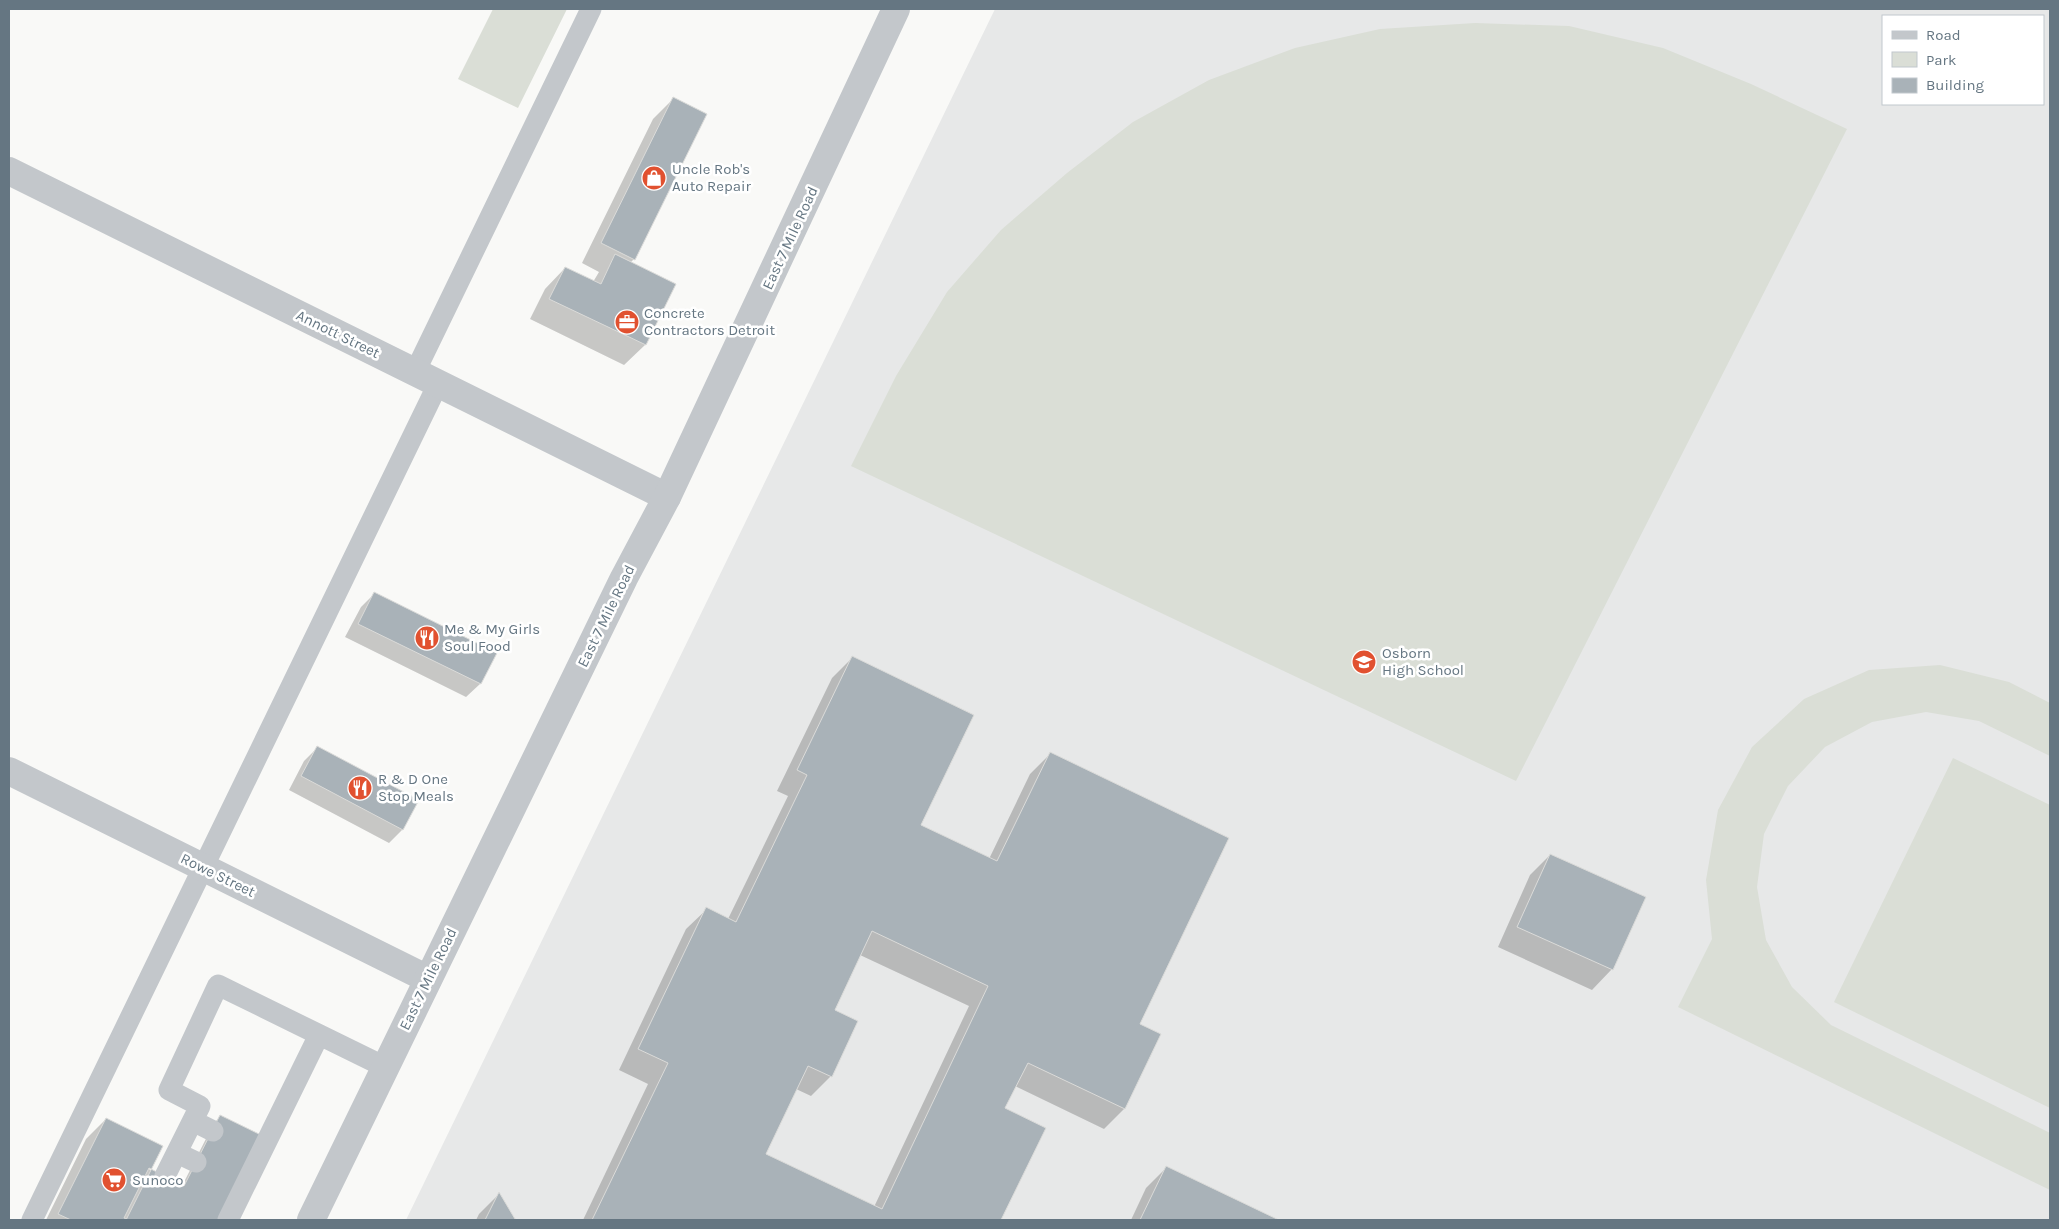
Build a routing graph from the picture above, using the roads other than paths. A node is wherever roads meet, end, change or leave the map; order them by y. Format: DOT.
graph roads {
  1 [pos="591,9"];
  2 [pos="896,9"];
  3 [pos="9,171"];
  4 [pos="426,378"];
  5 [pos="667,497"];
  6 [pos="9,771"];
  7 [pos="203,867"];
  8 [pos="428,979"];
  9 [pos="319,1035"];
  10 [pos="385,1067"];
  11 [pos="193,1121"];
  12 [pos="213,1131"];
  13 [pos="177,1152"];
  14 [pos="196,1162"];
  15 [pos="165,1176"];
  16 [pos="32,1220"];
  17 [pos="228,1220"];
  18 [pos="311,1220"];
  1 -- 4 [label="lane"];
  2 -- 5 [label="street, East 7 Mile Road"];
  3 -- 4 [label="street, Annott Street"];
  4 -- 5 [label="street, Annott Street"];
  4 -- 7 [label="lane"];
  5 -- 8 [label="street, East 7 Mile Road"];
  6 -- 7 [label="street, Rowe Street"];
  7 -- 8 [label="street, Rowe Street"];
  7 -- 16 [label="lane"];
  8 -- 10 [label="street, East 7 Mile Road"];
  9 -- 10 [label="lane"];
  9 -- 11 [label="lane"];
  9 -- 17 [label="lane"];
  10 -- 18 [label="street, East 7 Mile Road"];
  11 -- 12 [label="lane"];
  11 -- 13 [label="lane"];
  13 -- 14 [label="lane"];
  13 -- 15 [label="lane"];
}
